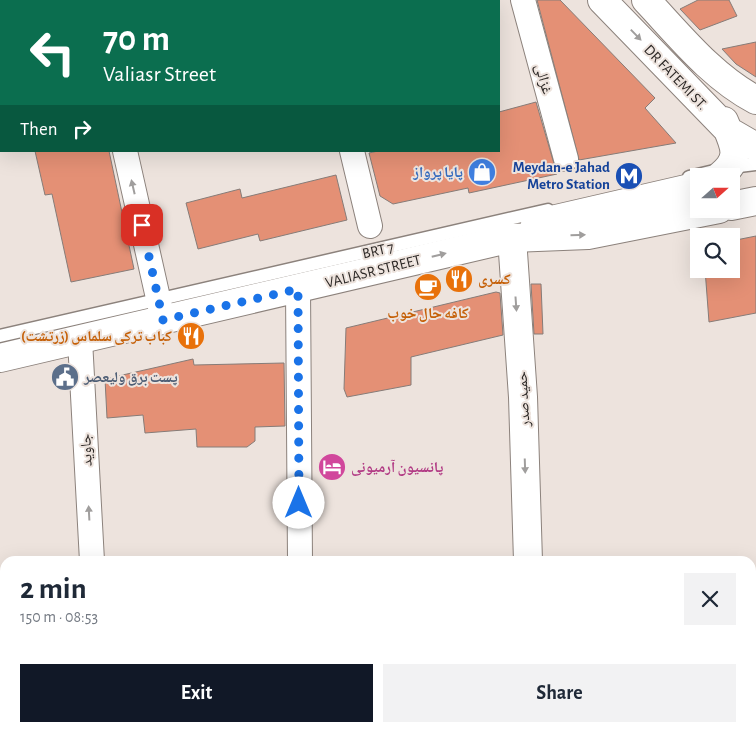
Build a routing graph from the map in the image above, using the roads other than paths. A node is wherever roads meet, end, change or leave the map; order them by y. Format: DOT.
graph roads {
  1 [pos="523,0"];
  2 [pos="602,0"];
  3 [pos="646,0"];
  4 [pos="692,49"];
  5 [pos="756,100"];
  6 [pos="729,131"];
  7 [pos="756,148"];
  8 [pos="125,152"];
  9 [pos="352,152"];
  10 [pos="566,159"];
  11 [pos="736,168"];
  12 [pos="690,180"];
  13 [pos="690,188"];
  14 [pos="756,202"];
  15 [pos="740,205"];
  16 [pos="690,215"];
  17 [pos="370,226"];
  18 [pos="512,238"];
  19 [pos="298,289"];
  20 [pos="161,310"];
  21 [pos="0,336"];
  22 [pos="80,340"];
  23 [pos="0,358"];
  24 [pos="92,556"];
  25 [pos="300,556"];
  26 [pos="528,556"];
  1 -- 10 [label="street, غزالی"];
  2 -- 6 [label="main road, DR FATEMI ST., one-way"];
  3 -- 4 [label="main road, DR FATEMI ST."];
  4 -- 5 [label="main road"];
  4 -- 6 [label="main road"];
  6 -- 7 [label="main road, DR FATEMI ST."];
  6 -- 11 [label="main road"];
  20 -- 8 [label="street, one-way"];
  9 -- 17 [label="street"];
  12 -- 20 [label="lane, BRT 7"];
  13 -- 18 [label="main road"];
  14 -- 15 [label="main road"];
  18 -- 16 [label="main road, VALIASR STREET, one-way"];
  19 -- 18 [label="main road, VALIASR STREET, one-way"];
  18 -- 26 [label="main road, حمید صدر, one-way"];
  19 -- 20 [label="main road, VALIASR STREET"];
  19 -- 25 [label="street"];
  20 -- 21 [label="lane, BRT 7"];
  20 -- 22 [label="main road, VALIASR STREET"];
  22 -- 23 [label="main road, VALIASR STREET"];
  24 -- 22 [label="street, جاوید, one-way"];
}
